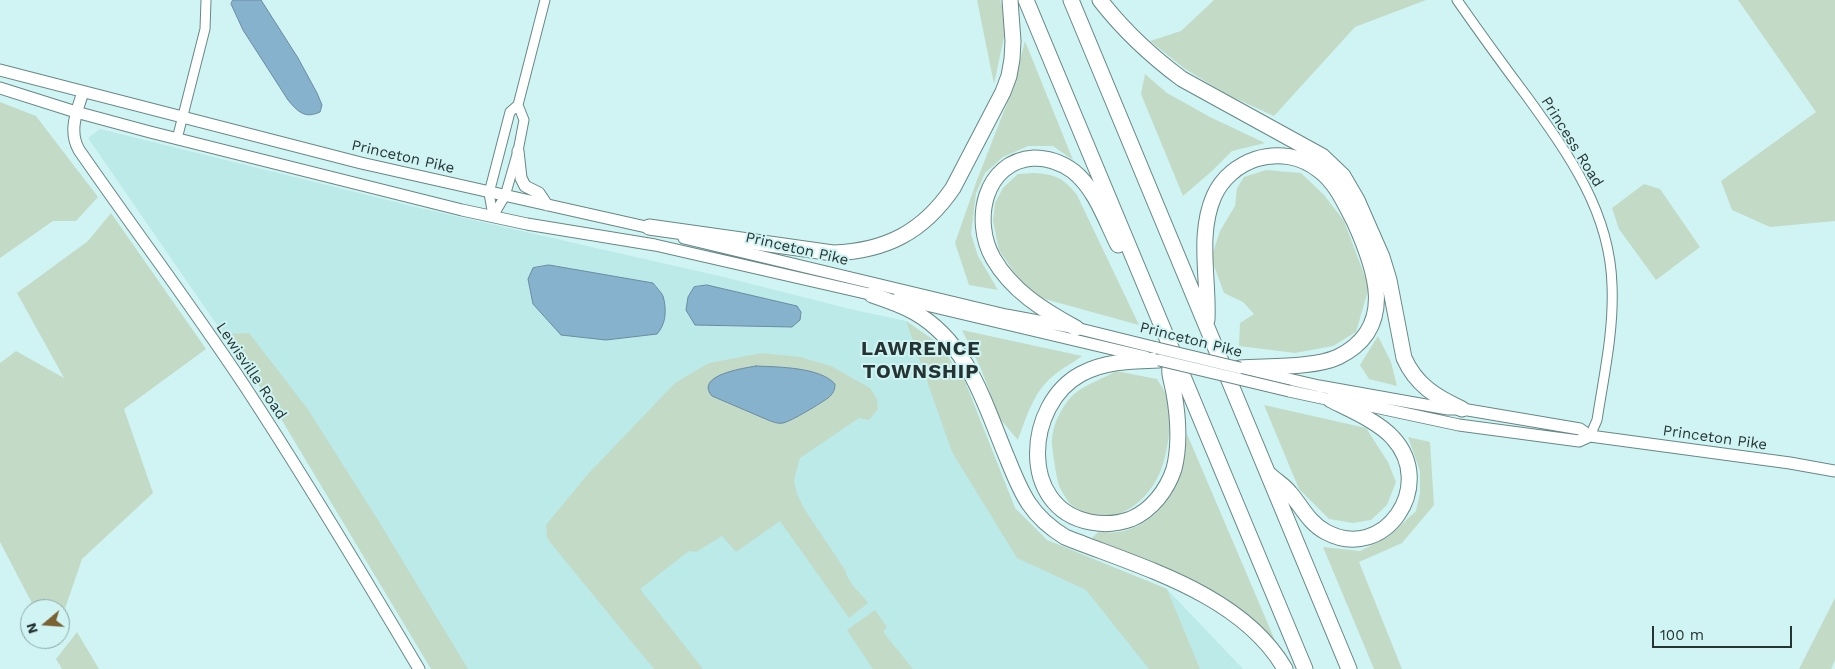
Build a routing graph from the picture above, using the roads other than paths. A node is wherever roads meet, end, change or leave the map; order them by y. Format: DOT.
graph roads {
  1 [pos="206,0"];
  2 [pos="545,0"];
  3 [pos="1010,0"];
  4 [pos="1026,0"];
  5 [pos="1071,0"];
  6 [pos="1100,0"];
  7 [pos="1457,0"];
  8 [pos="0,70"];
  9 [pos="0,88"];
  10 [pos="83,92"];
  11 [pos="518,105"];
  12 [pos="76,112"];
  13 [pos="183,118"];
  14 [pos="176,139"];
  15 [pos="518,150"];
  16 [pos="489,193"];
  17 [pos="505,196"];
  18 [pos="547,205"];
  19 [pos="493,216"];
  20 [pos="649,227"];
  21 [pos="1133,258"];
  22 [pos="872,295"];
  23 [pos="1206,324"];
  24 [pos="1076,328"];
  25 [pos="1171,346"];
  26 [pos="1109,356"];
  27 [pos="1159,360"];
  28 [pos="1240,368"];
  29 [pos="1290,379"];
  30 [pos="1332,400"];
  31 [pos="1462,409"];
  32 [pos="1590,436"];
  33 [pos="1835,471"];
  34 [pos="1268,473"];
  35 [pos="419,669"];
  36 [pos="1285,669"];
  37 [pos="1305,669"];
  38 [pos="1349,669"];
  1 -- 13 [label="street"];
  2 -- 11 [label="street"];
  3 -- 20 [label="highway"];
  4 -- 21 [label="highway"];
  5 -- 23 [label="highway"];
  6 -- 31 [label="highway"];
  7 -- 32 [label="street, Princess Road"];
  8 -- 10 [label="main road, Princeton Pike"];
  9 -- 12 [label="main road, Princeton Pike"];
  10 -- 12 [label="main road, Lewisville Road"];
  10 -- 13 [label="main road, Princeton Pike"];
  11 -- 15 [label="street"];
  11 -- 16 [label="street"];
  12 -- 14 [label="main road, Princeton Pike"];
  12 -- 35 [label="main road, Lewisville Road"];
  13 -- 14 [label="street"];
  13 -- 16 [label="main road, Princeton Pike"];
  14 -- 19 [label="main road, Princeton Pike"];
  15 -- 17 [label="street"];
  15 -- 18 [label="main road"];
  16 -- 17 [label="main road, Princeton Pike"];
  16 -- 19 [label="street"];
  17 -- 18 [label="main road, Princeton Pike"];
  17 -- 19 [label="street"];
  18 -- 20 [label="main road, Princeton Pike"];
  19 -- 22 [label="main road, Princeton Pike"];
  20 -- 24 [label="main road, Princeton Pike"];
  21 -- 24 [label="highway"];
  21 -- 25 [label="highway"];
  22 -- 26 [label="main road, Princeton Pike"];
  22 -- 36 [label="highway"];
  23 -- 29 [label="highway"];
  23 -- 34 [label="highway"];
  24 -- 28 [label="main road, Princeton Pike, bridge"];
  25 -- 26 [label="highway"];
  25 -- 37 [label="highway"];
  26 -- 27 [label="highway"];
  27 -- 29 [label="main road, Princeton Pike, bridge"];
  28 -- 29 [label="highway"];
  29 -- 30 [label="main road, Princeton Pike"];
  29 -- 31 [label="main road, Princeton Pike"];
  30 -- 32 [label="main road, Princeton Pike"];
  30 -- 34 [label="highway"];
  31 -- 32 [label="main road, Princeton Pike"];
  32 -- 33 [label="main road, Princeton Pike"];
  34 -- 38 [label="highway"];
}
